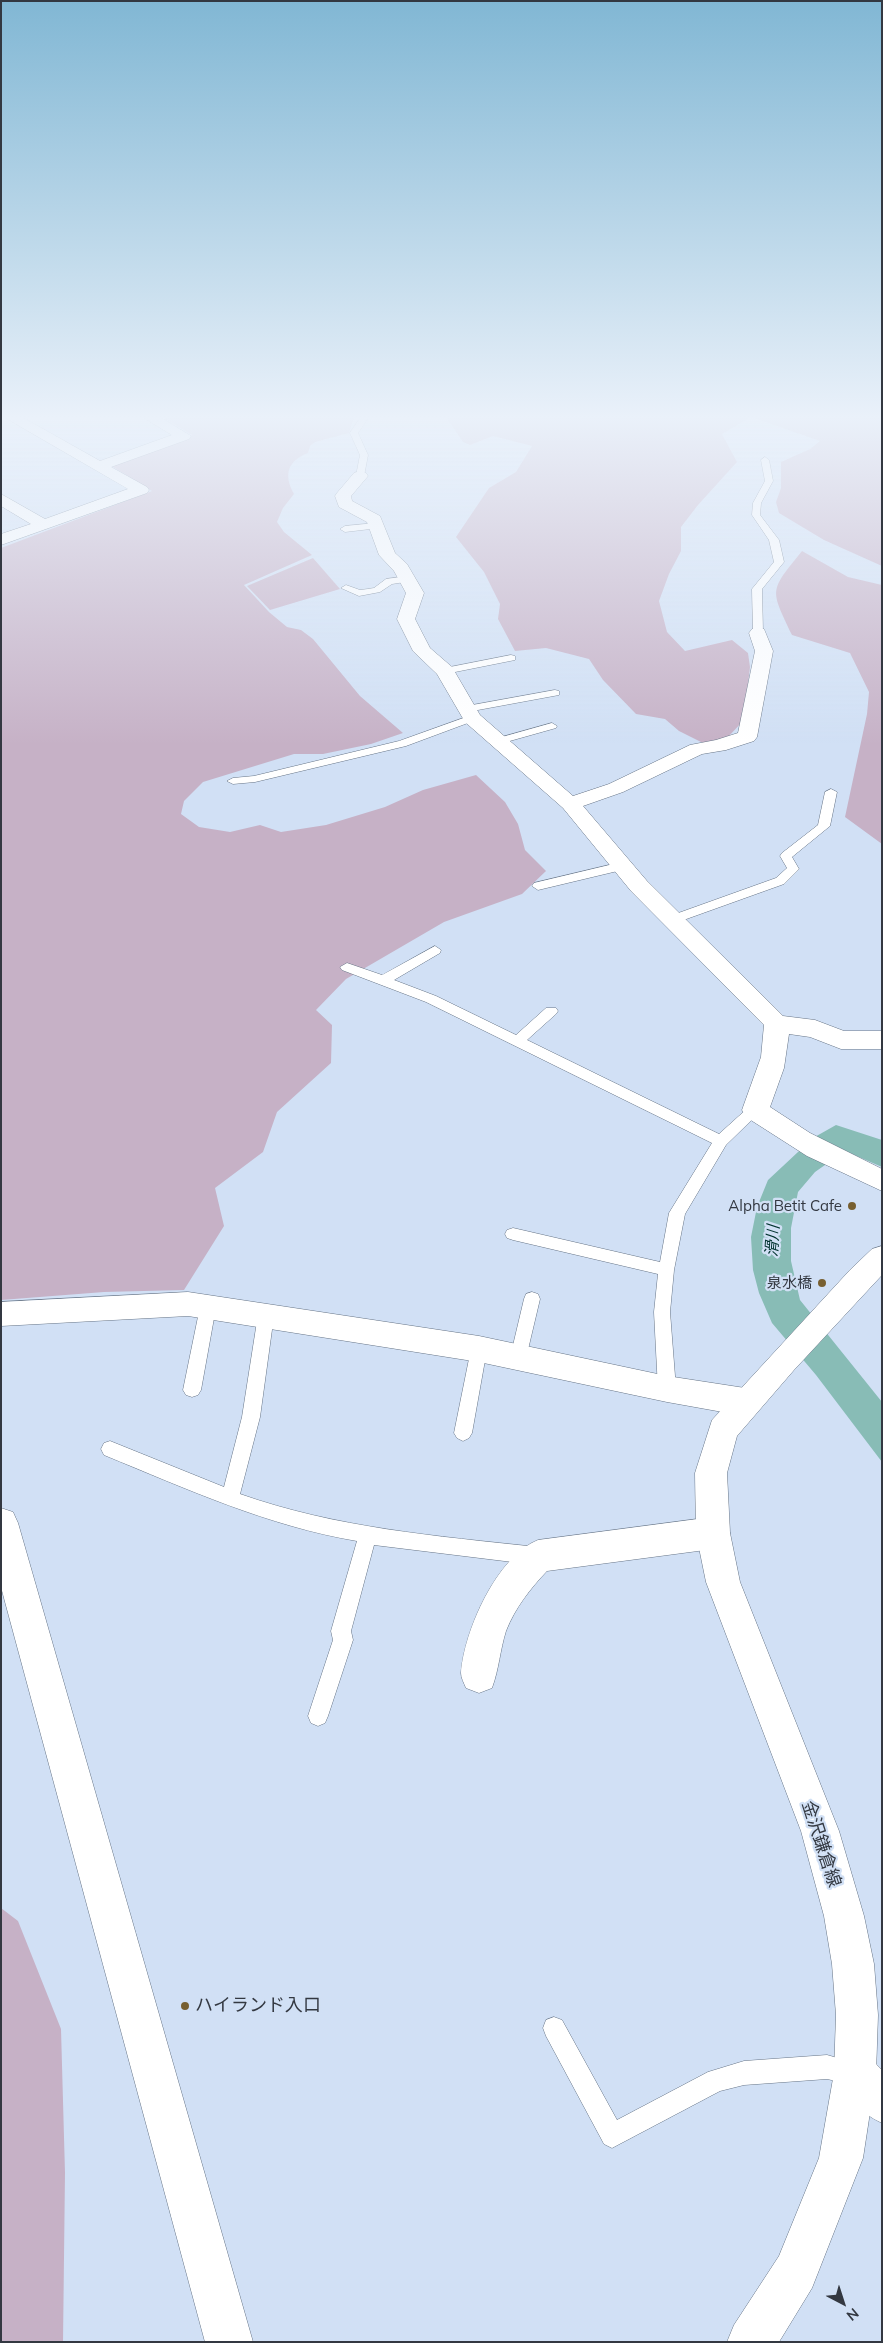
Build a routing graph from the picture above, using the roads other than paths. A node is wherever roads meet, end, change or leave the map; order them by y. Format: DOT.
graph roads {
  1 [pos="40,526"];
  2 [pos="372,526"];
  3 [pos="376,526"];
  4 [pos="764,526"];
  5 [pos="345,529"];
  6 [pos="1,540"];
  7 [pos="408,580"];
  8 [pos="346,588"];
  9 [pos="758,633"];
  10 [pos="511,658"];
  11 [pos="445,671"];
  12 [pos="555,694"];
  13 [pos="470,714"];
  14 [pos="552,726"];
  15 [pos="499,741"];
  16 [pos="233,781"];
  17 [pos="831,792"];
  18 [pos="570,804"];
  19 [pos="622,866"];
  20 [pos="538,886"];
  21 [pos="674,919"];
  22 [pos="435,950"];
  23 [pos="347,967"];
  24 [pos="382,981"];
  25 [pos="551,1012"];
  26 [pos="776,1023"];
  27 [pos="882,1040"];
  28 [pos="518,1041"];
  29 [pos="755,1110"];
  30 [pos="721,1141"];
  31 [pos="882,1181"];
  32 [pos="513,1234"];
  33 [pos="882,1257"];
  34 [pos="666,1270"];
  35 [pos="532,1299"];
  36 [pos="208,1307"];
  37 [pos="1,1314"];
  38 [pos="266,1314"];
  39 [pos="479,1349"];
  40 [pos="518,1358"];
  41 [pos="667,1389"];
  42 [pos="192,1390"];
  43 [pos="746,1402"];
  44 [pos="463,1433"];
  45 [pos="110,1449"];
  46 [pos="230,1498"];
  47 [pos="1,1523"];
  48 [pos="713,1533"];
  49 [pos="368,1534"];
  50 [pos="538,1556"];
  51 [pos="479,1675"];
  52 [pos="318,1716"];
  53 [pos="554,2028"];
  54 [pos="868,2087"];
  55 [pos="229,2342"];
  56 [pos="751,2342"];
  1 -- 6 [label="street"];
  2 -- 5 [label="lane"];
  3 -- 7 [label="street"];
  4 -- 9 [label="lane"];
  7 -- 8 [label="lane"];
  7 -- 11 [label="street"];
  9 -- 18 [label="street"];
  10 -- 11 [label="lane"];
  11 -- 13 [label="street"];
  12 -- 13 [label="lane"];
  13 -- 15 [label="street"];
  13 -- 16 [label="lane"];
  14 -- 15 [label="lane"];
  15 -- 18 [label="street"];
  17 -- 21 [label="lane"];
  18 -- 19 [label="street"];
  19 -- 20 [label="lane"];
  19 -- 21 [label="street"];
  21 -- 26 [label="street"];
  22 -- 24 [label="lane"];
  23 -- 24 [label="lane"];
  24 -- 28 [label="lane"];
  25 -- 28 [label="lane"];
  26 -- 27 [label="street"];
  26 -- 29 [label="street"];
  28 -- 30 [label="lane"];
  29 -- 30 [label="lane"];
  29 -- 31 [label="street"];
  30 -- 34 [label="lane"];
  32 -- 34 [label="lane"];
  33 -- 43 [label="street, 金沢鎌倉線"];
  34 -- 41 [label="lane"];
  35 -- 40 [label="lane"];
  36 -- 37 [label="street"];
  36 -- 38 [label="street"];
  36 -- 42 [label="lane"];
  38 -- 39 [label="street"];
  38 -- 46 [label="lane"];
  39 -- 40 [label="street"];
  39 -- 44 [label="lane"];
  40 -- 41 [label="street"];
  41 -- 43 [label="street"];
  43 -- 48 [label="street, 金沢鎌倉線"];
  45 -- 46 [label="lane"];
  46 -- 49 [label="lane"];
  47 -- 55 [label="street"];
  48 -- 50 [label="street"];
  48 -- 54 [label="street, 金沢鎌倉線"];
  49 -- 50 [label="lane"];
  49 -- 52 [label="lane"];
  50 -- 51 [label="street"];
  53 -- 54 [label="lane"];
  54 -- 56 [label="street, 金沢鎌倉線"];
}
